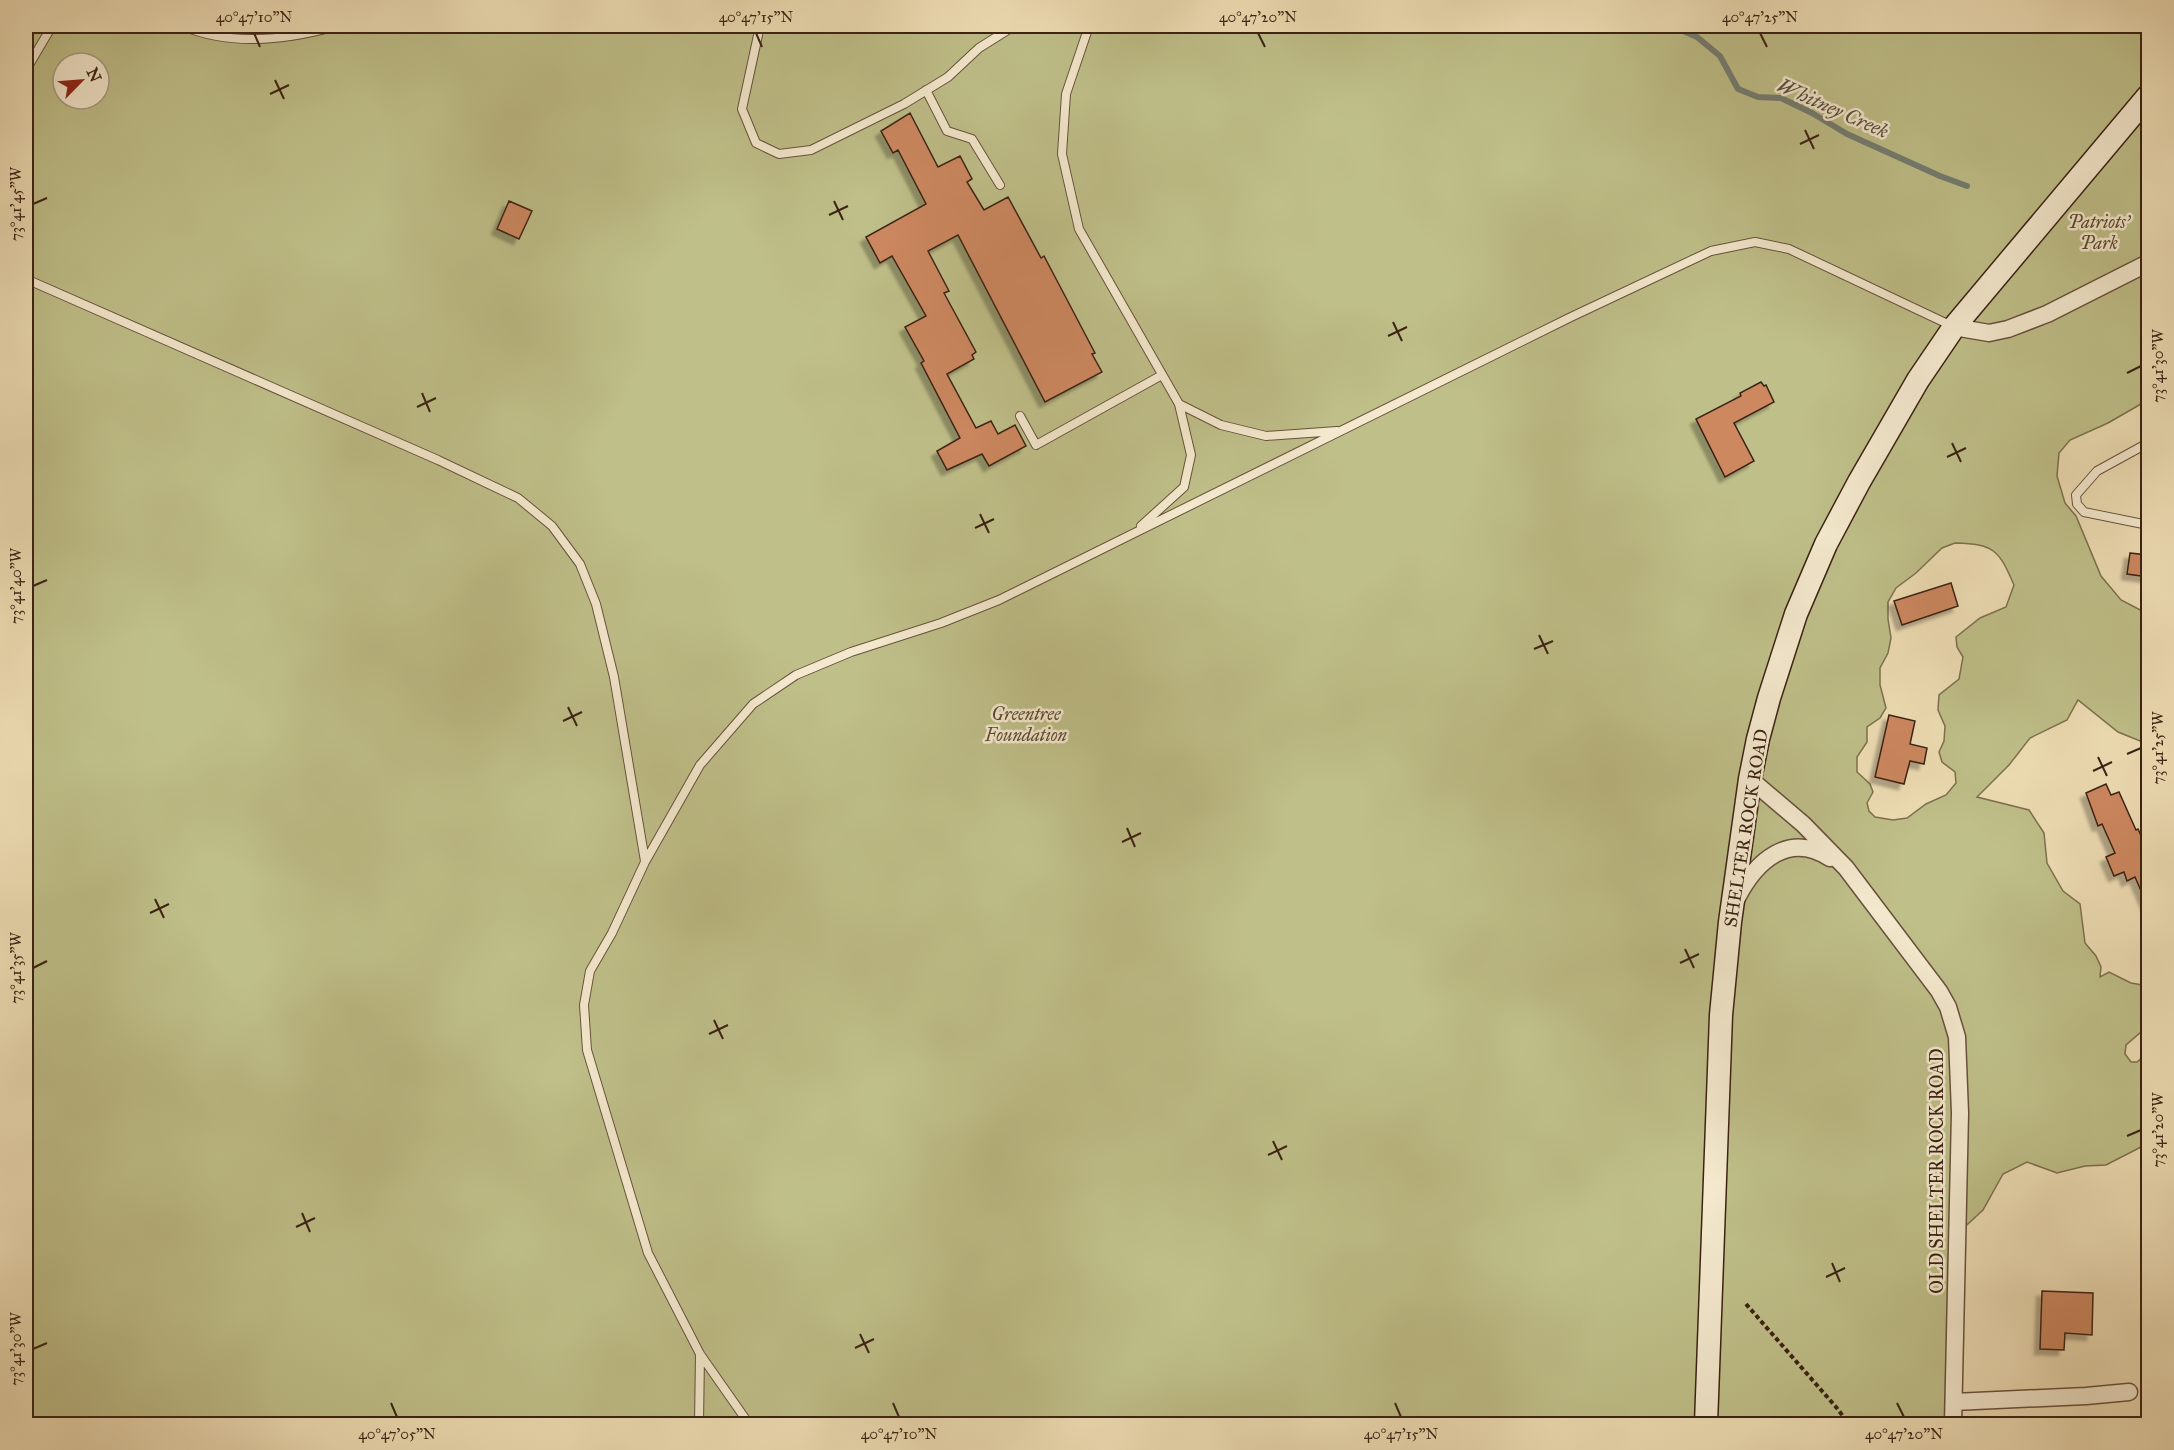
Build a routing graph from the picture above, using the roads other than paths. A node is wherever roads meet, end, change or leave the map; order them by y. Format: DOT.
graph roads {
  1 [pos="52,26"];
  2 [pos="183,26"];
  3 [pos="337,26"];
  4 [pos="760,26"];
  5 [pos="1014,26"];
  6 [pos="1089,26"];
  7 [pos="26,70"];
  8 [pos="926,90"];
  9 [pos="2148,96"];
  10 [pos="1000,185"];
  11 [pos="2148,262"];
  12 [pos="26,279"];
  13 [pos="1954,327"];
  14 [pos="1162,375"];
  15 [pos="1179,404"];
  16 [pos="1020,416"];
  17 [pos="1341,431"];
  18 [pos="2148,443"];
  19 [pos="2148,525"];
  20 [pos="1133,533"];
  21 [pos="1750,779"];
  22 [pos="645,862"];
  23 [pos="1846,868"];
  24 [pos="1730,922"];
  25 [pos="700,1354"];
  26 [pos="2129,1392"];
  27 [pos="1954,1402"];
  28 [pos="699,1425"];
  29 [pos="748,1425"];
  30 [pos="1706,1425"];
  31 [pos="1953,1425"];
  1 -- 7 [label="lane"];
  2 -- 3 [label="lane"];
  4 -- 8 [label="lane"];
  5 -- 8 [label="lane"];
  6 -- 14 [label="lane"];
  8 -- 10 [label="lane"];
  9 -- 13 [label="main road, SHELTER ROCK ROAD"];
  11 -- 13 [label="street"];
  12 -- 22 [label="lane"];
  13 -- 17 [label="lane"];
  13 -- 21 [label="main road, SHELTER ROCK ROAD"];
  14 -- 15 [label="lane"];
  14 -- 16 [label="lane"];
  15 -- 17 [label="lane"];
  15 -- 20 [label="lane"];
  17 -- 20 [label="lane"];
  18 -- 19 [label="lane"];
  20 -- 22 [label="lane"];
  21 -- 23 [label="street, OLD SHELTER ROCK ROAD"];
  21 -- 24 [label="main road, SHELTER ROCK ROAD"];
  22 -- 25 [label="lane"];
  23 -- 24 [label="street"];
  23 -- 27 [label="street, OLD SHELTER ROCK ROAD"];
  24 -- 30 [label="main road, SHELTER ROCK ROAD"];
  25 -- 28 [label="lane"];
  25 -- 29 [label="lane"];
  26 -- 27 [label="street"];
  27 -- 31 [label="street, OLD SHELTER ROCK ROAD"];
}
